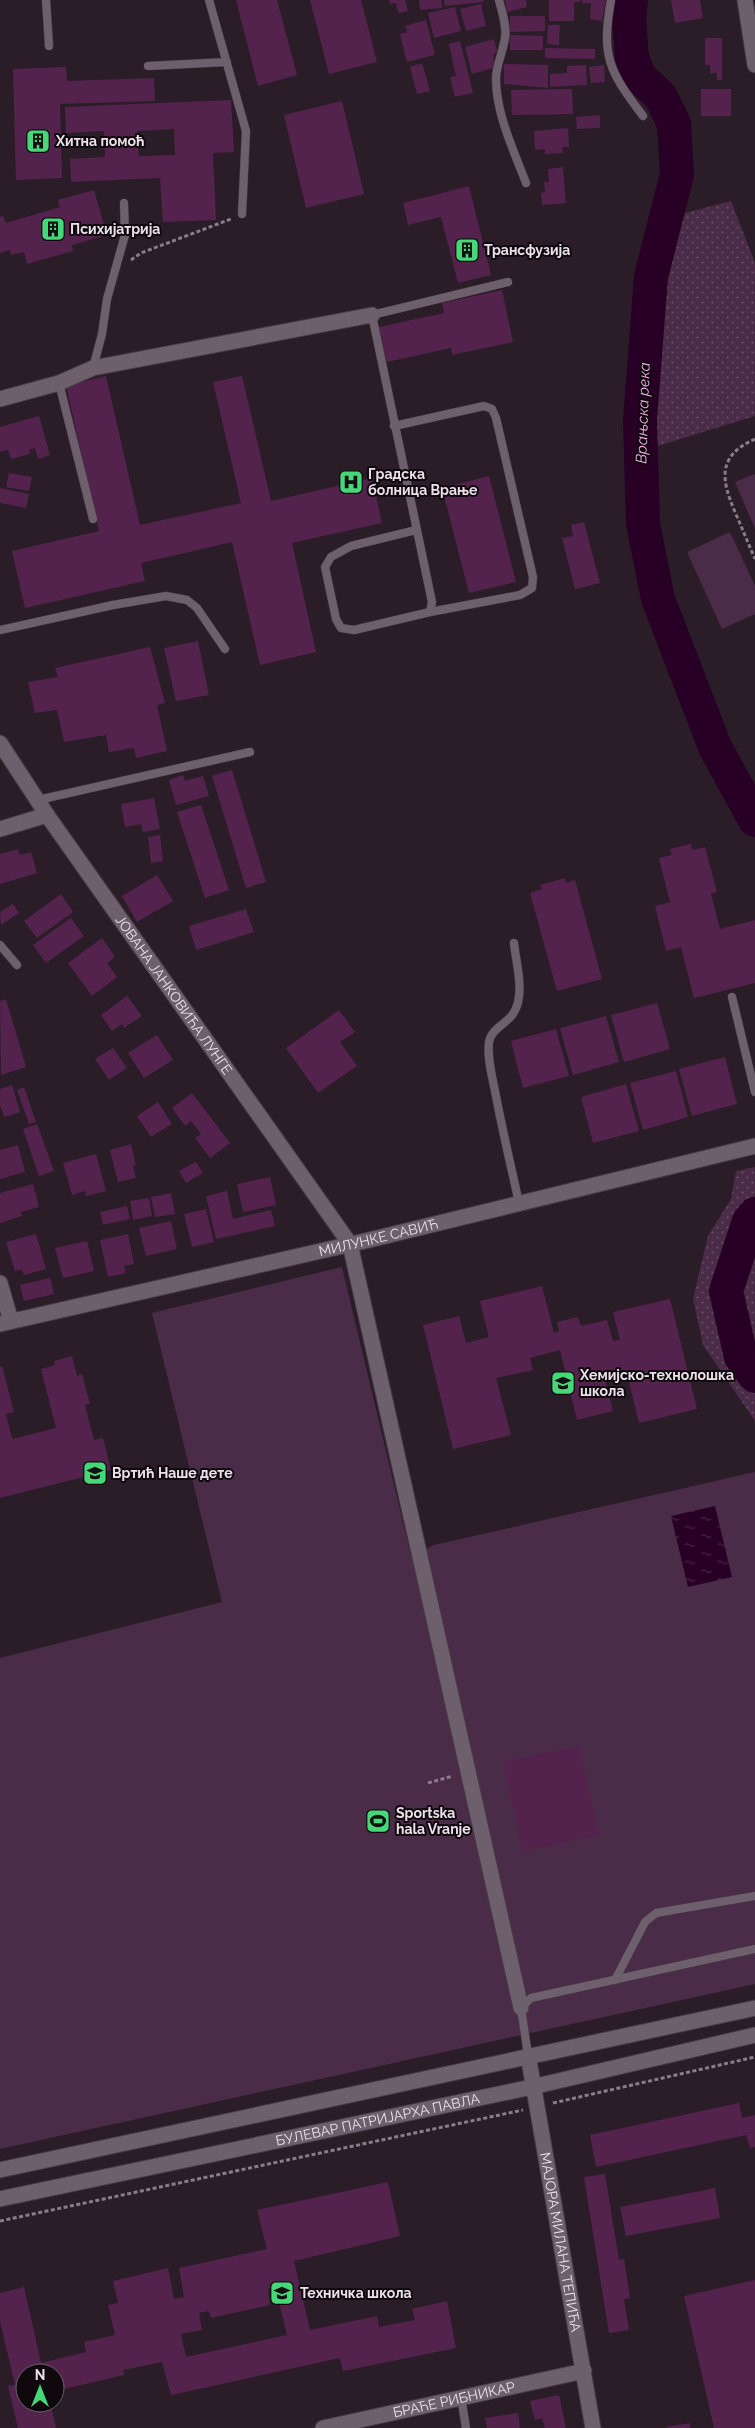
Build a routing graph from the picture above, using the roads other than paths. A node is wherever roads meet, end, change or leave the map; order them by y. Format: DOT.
graph roads {
  1 [pos="46,0"];
  2 [pos="209,0"];
  3 [pos="499,0"];
  4 [pos="612,0"];
  5 [pos="745,0"];
  6 [pos="49,46"];
  7 [pos="227,62"];
  8 [pos="755,65"];
  9 [pos="148,66"];
  10 [pos="643,116"];
  11 [pos="526,183"];
  12 [pos="124,203"];
  13 [pos="242,214"];
  14 [pos="508,282"];
  15 [pos="372,315"];
  16 [pos="93,368"];
  17 [pos="59,383"];
  18 [pos="0,399"];
  19 [pos="394,426"];
  20 [pos="93,519"];
  21 [pos="416,530"];
  22 [pos="430,612"];
  23 [pos="0,630"];
  24 [pos="225,649"];
  25 [pos="0,743"];
  26 [pos="250,752"];
  27 [pos="38,800"];
  28 [pos="47,814"];
  29 [pos="0,830"];
  30 [pos="514,943"];
  31 [pos="0,945"];
  32 [pos="17,965"];
  33 [pos="732,997"];
  34 [pos="755,1092"];
  35 [pos="755,1146"];
  36 [pos="519,1203"];
  37 [pos="350,1244"];
  38 [pos="0,1283"];
  39 [pos="5,1322"];
  40 [pos="755,1896"];
  41 [pos="755,1949"];
  42 [pos="615,1980"];
  43 [pos="521,2008"];
  44 [pos="755,2008"];
  45 [pos="755,2035"];
  46 [pos="528,2055"];
  47 [pos="532,2087"];
  48 [pos="0,2170"];
  49 [pos="0,2198"];
  50 [pos="584,2371"];
  51 [pos="461,2397"];
  52 [pos="347,2426"];
  53 [pos="323,2428"];
  54 [pos="466,2428"];
  55 [pos="593,2428"];
  1 -- 6 [label="lane"];
  2 -- 7 [label="lane"];
  3 -- 11 [label="lane"];
  4 -- 10 [label="lane"];
  5 -- 8 [label="street"];
  7 -- 9 [label="lane"];
  7 -- 13 [label="lane"];
  12 -- 16 [label="lane"];
  14 -- 15 [label="lane"];
  15 -- 16 [label="street"];
  15 -- 19 [label="lane"];
  16 -- 17 [label="street"];
  17 -- 18 [label="street"];
  17 -- 20 [label="lane"];
  19 -- 21 [label="lane"];
  19 -- 22 [label="lane"];
  21 -- 22 [label="lane"];
  21 -- 22 [label="lane"];
  23 -- 24 [label="lane"];
  25 -- 27 [label="street, ЈОВАНА ЈАНКОВИЋА ЛУНГЕ"];
  26 -- 27 [label="lane"];
  27 -- 28 [label="street, ЈОВАНА ЈАНКОВИЋА ЛУНГЕ"];
  28 -- 29 [label="street"];
  28 -- 37 [label="street, ЈОВАНА ЈАНКОВИЋА ЛУНГЕ"];
  30 -- 36 [label="lane"];
  31 -- 32 [label="lane"];
  33 -- 34 [label="lane"];
  35 -- 36 [label="street, МИЛУНКЕ САВИЋ"];
  36 -- 37 [label="street, МИЛУНКЕ САВИЋ"];
  37 -- 39 [label="street, МИЛУНКЕ САВИЋ"];
  37 -- 43 [label="street"];
  38 -- 39 [label="street"];
  40 -- 42 [label="lane"];
  41 -- 42 [label="lane"];
  42 -- 43 [label="lane"];
  43 -- 46 [label="lane"];
  44 -- 46 [label="street"];
  45 -- 47 [label="street, БУЛЕВАР ПАТРИЈАРХА ПАВЛА"];
  46 -- 47 [label="street, МАЈОРА МИЛАНА ТЕПИЋА"];
  46 -- 48 [label="street"];
  47 -- 49 [label="street, БУЛЕВАР ПАТРИЈАРХА ПАВЛА"];
  47 -- 50 [label="street, МАЈОРА МИЛАНА ТЕПИЋА"];
  50 -- 51 [label="street, БРАЋЕ РИБНИКАР"];
  50 -- 55 [label="street, МАЈОРА МИЛАНА ТЕПИЋА"];
  51 -- 52 [label="street, БРАЋЕ РИБНИКАР"];
  51 -- 54 [label="lane"];
  52 -- 53 [label="street, БРАЋЕ РИБНИКАР"];
}
